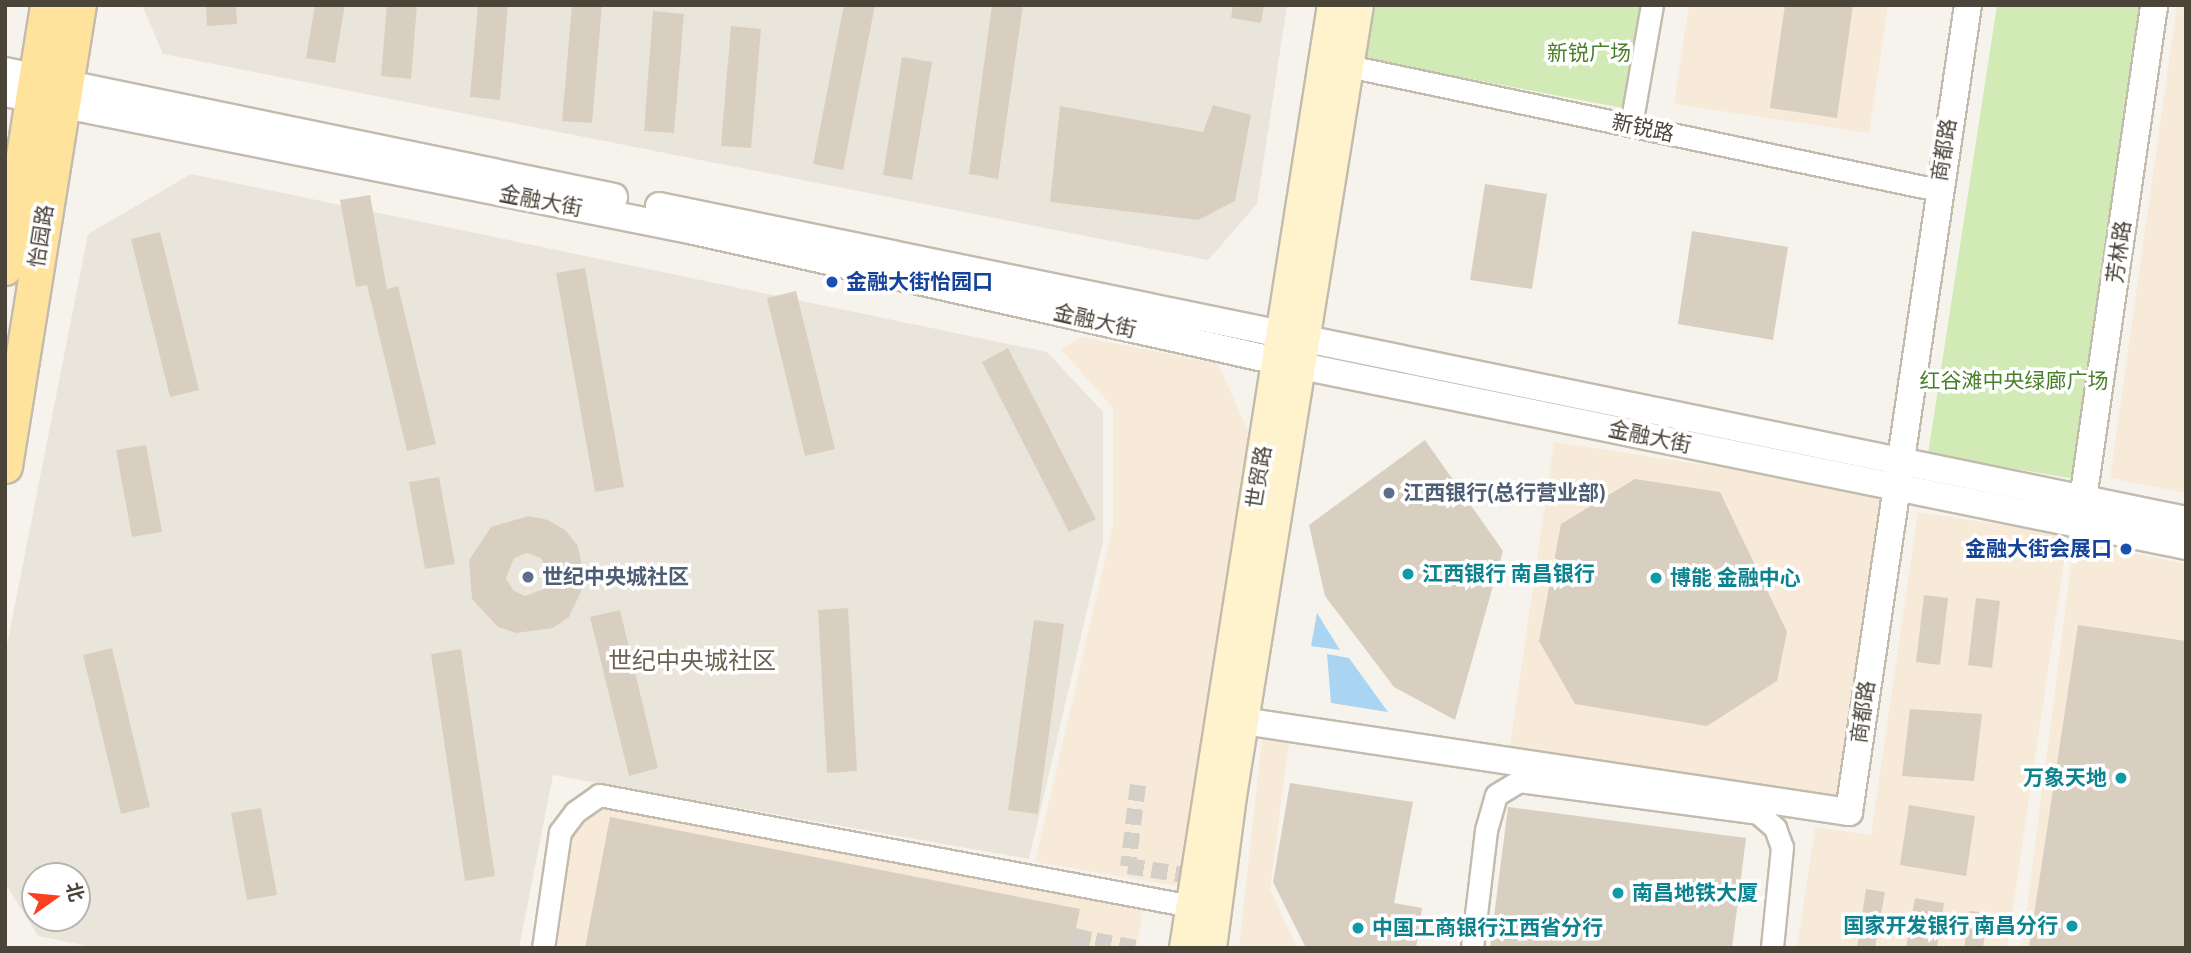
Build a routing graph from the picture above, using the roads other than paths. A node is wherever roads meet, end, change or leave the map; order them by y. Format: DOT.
graph roads {
  1 [pos="47,5"];
  2 [pos="79,5"];
  3 [pos="1333,5"];
  4 [pos="1358,5"];
  5 [pos="1652,5"];
  6 [pos="1968,5"];
  7 [pos="2154,5"];
  8 [pos="1348,66"];
  9 [pos="34,88"];
  10 [pos="1631,125"];
  11 [pos="1938,190"];
  12 [pos="5,268"];
  13 [pos="1294,334"];
  14 [pos="1289,363"];
  15 [pos="5,466"];
  16 [pos="1897,474"];
  17 [pos="2083,499"];
  18 [pos="2186,520"];
  19 [pos="2186,546"];
  20 [pos="1243,721"];
  21 [pos="1191,906"];
  22 [pos="543,948"];
  23 [pos="1185,948"];
  24 [pos="1211,948"];
  25 [pos="1472,948"];
  26 [pos="1772,948"];
  1 -- 9 [label="main road, 怡园路"];
  2 -- 9 [label="main road, 怡园路"];
  3 -- 13 [label="main road, 世贸路"];
  4 -- 8 [label="main road, 世贸路"];
  5 -- 10 [label="street"];
  6 -- 11 [label="street, 商都路"];
  7 -- 17 [label="street, 芳林路"];
  8 -- 10 [label="street, 新锐路"];
  8 -- 13 [label="main road, 世贸路"];
  9 -- 12 [label="main road, 怡园路"];
  9 -- 13 [label="street, 金融大街"];
  9 -- 14 [label="street, 金融大街"];
  9 -- 15 [label="main road, 怡园路"];
  10 -- 11 [label="street, 新锐路"];
  11 -- 16 [label="street, 商都路"];
  13 -- 14 [label="main road, 世贸路"];
  13 -- 16 [label="street, 金融大街"];
  14 -- 16 [label="street, 金融大街"];
  14 -- 20 [label="main road, 世贸路"];
  14 -- 21 [label="main road, 世贸路"];
  16 -- 17 [label="street, 金融大街"];
  16 -- 19 [label="street, 金融大街"];
  16 -- 20 [label="street, 商都路"];
  17 -- 18 [label="street, 金融大街"];
  20 -- 24 [label="main road, 世贸路"];
  21 -- 22 [label="street"];
  21 -- 23 [label="main road, 世贸路"];
  25 -- 26 [label="street"];
}
